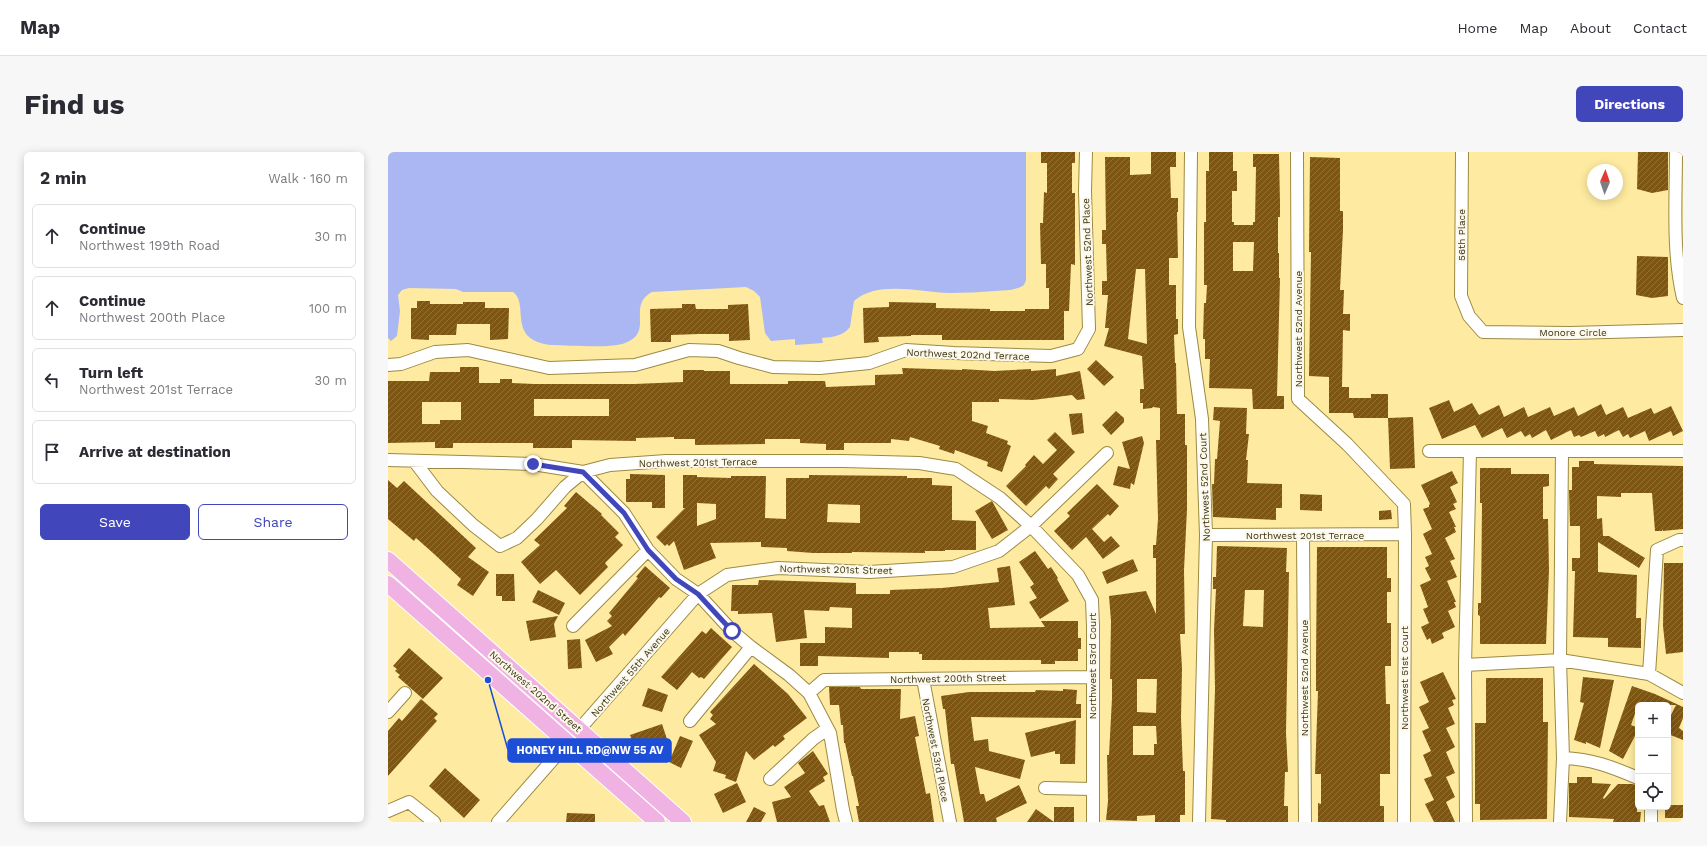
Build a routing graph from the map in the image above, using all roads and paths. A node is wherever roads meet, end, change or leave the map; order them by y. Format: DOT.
graph roads {
  1 [pos="1086,152"];
  2 [pos="1191,152"];
  3 [pos="1297,152"];
  4 [pos="1462,152"];
  5 [pos="1676,152"];
  6 [pos="1683,298"];
  7 [pos="1469,316"];
  8 [pos="1683,330"];
  9 [pos="1078,349"];
  10 [pos="388,365"];
  11 [pos="1683,450"];
  12 [pos="1470,451"];
  13 [pos="1429,452"];
  14 [pos="1562,452"];
  15 [pos="1106,453"];
  16 [pos="388,460"];
  17 [pos="415,462"];
  18 [pos="583,472"];
  19 [pos="1000,498"];
  20 [pos="1031,526"];
  21 [pos="1405,534"];
  22 [pos="1206,535"];
  23 [pos="1303,535"];
  24 [pos="1683,540"];
  25 [pos="648,550"];
  26 [pos="388,560"];
  27 [pos="388,584"];
  28 [pos="698,594"];
  29 [pos="573,626"];
  30 [pos="751,647"];
  31 [pos="1560,660"];
  32 [pos="1465,665"];
  33 [pos="1649,674"];
  34 [pos="1093,676"];
  35 [pos="923,679"];
  36 [pos="405,693"];
  37 [pos="809,693"];
  38 [pos="1683,693"];
  39 [pos="388,712"];
  40 [pos="690,721"];
  41 [pos="827,729"];
  42 [pos="580,730"];
  43 [pos="568,743"];
  44 [pos="1563,758"];
  45 [pos="1635,777"];
  46 [pos="770,779"];
  47 [pos="1045,788"];
  48 [pos="1092,789"];
  49 [pos="1651,810"];
  50 [pos="388,811"];
  51 [pos="434,822"];
  52 [pos="498,822"];
  53 [pos="657,822"];
  54 [pos="683,822"];
  55 [pos="846,822"];
  56 [pos="950,822"];
  57 [pos="1093,822"];
  58 [pos="1199,822"];
  59 [pos="1305,822"];
  60 [pos="1404,822"];
  61 [pos="1466,822"];
  62 [pos="1560,822"];
  63 [pos="1651,822"];
  1 -- 9 [label="street, Northwest 52nd Place"];
  2 -- 22 [label="street, Northwest 52nd Court"];
  3 -- 21 [label="street, Northwest 52nd Avenue"];
  4 -- 7 [label="street, 56th Place"];
  5 -- 6 [label="street"];
  7 -- 8 [label="street, Monore Circle"];
  9 -- 10 [label="street, Northwest 202nd Terrace"];
  11 -- 14 [label="street"];
  12 -- 13 [label="street"];
  12 -- 14 [label="street"];
  12 -- 32 [label="street"];
  14 -- 31 [label="street"];
  15 -- 20 [label="street, Northwest 201st Street"];
  16 -- 17 [label="street, Northwest 201st Terrace"];
  17 -- 18 [label="street, Northwest 201st Terrace"];
  17 -- 18 [label="street"];
  18 -- 19 [label="street, Northwest 201st Terrace"];
  18 -- 25 [label="street"];
  19 -- 20 [label="street, Northwest 53rd Court"];
  20 -- 28 [label="street, Northwest 201st Street"];
  20 -- 34 [label="street, Northwest 53rd Court"];
  21 -- 23 [label="street, Northwest 201st Terrace"];
  21 -- 60 [label="street, Northwest 51st Court"];
  22 -- 23 [label="street, Northwest 201st Terrace"];
  22 -- 58 [label="street, Northwest 52nd Court"];
  23 -- 59 [label="street, Northwest 52nd Avenue"];
  24 -- 33 [label="street"];
  25 -- 28 [label="street"];
  25 -- 29 [label="street"];
  26 -- 42 [label="main road, Northwest 202nd Street"];
  27 -- 43 [label="main road, Northwest 202nd Street"];
  28 -- 30 [label="street"];
  28 -- 42 [label="street, Northwest 55th Avenue"];
  30 -- 37 [label="street"];
  30 -- 40 [label="street"];
  31 -- 32 [label="street"];
  31 -- 33 [label="street"];
  31 -- 44 [label="street"];
  32 -- 61 [label="street"];
  33 -- 38 [label="street"];
  34 -- 35 [label="street, Northwest 200th Street"];
  34 -- 48 [label="street, Northwest 53rd Court"];
  35 -- 37 [label="street, Northwest 200th Street"];
  35 -- 56 [label="street, Northwest 53rd Place"];
  36 -- 39 [label="street"];
  37 -- 41 [label="street"];
  41 -- 46 [label="street"];
  41 -- 55 [label="street"];
  42 -- 43 [label="street, Northwest 55th Avenue"];
  42 -- 54 [label="main road, Northwest 202nd Street"];
  43 -- 52 [label="street, Northwest 55th Avenue"];
  43 -- 53 [label="main road, Northwest 202nd Street"];
  44 -- 45 [label="street"];
  44 -- 62 [label="street"];
  47 -- 48 [label="street"];
  48 -- 57 [label="street, Northwest 53rd Court"];
  49 -- 63 [label="street"];
  50 -- 51 [label="street"];
}
